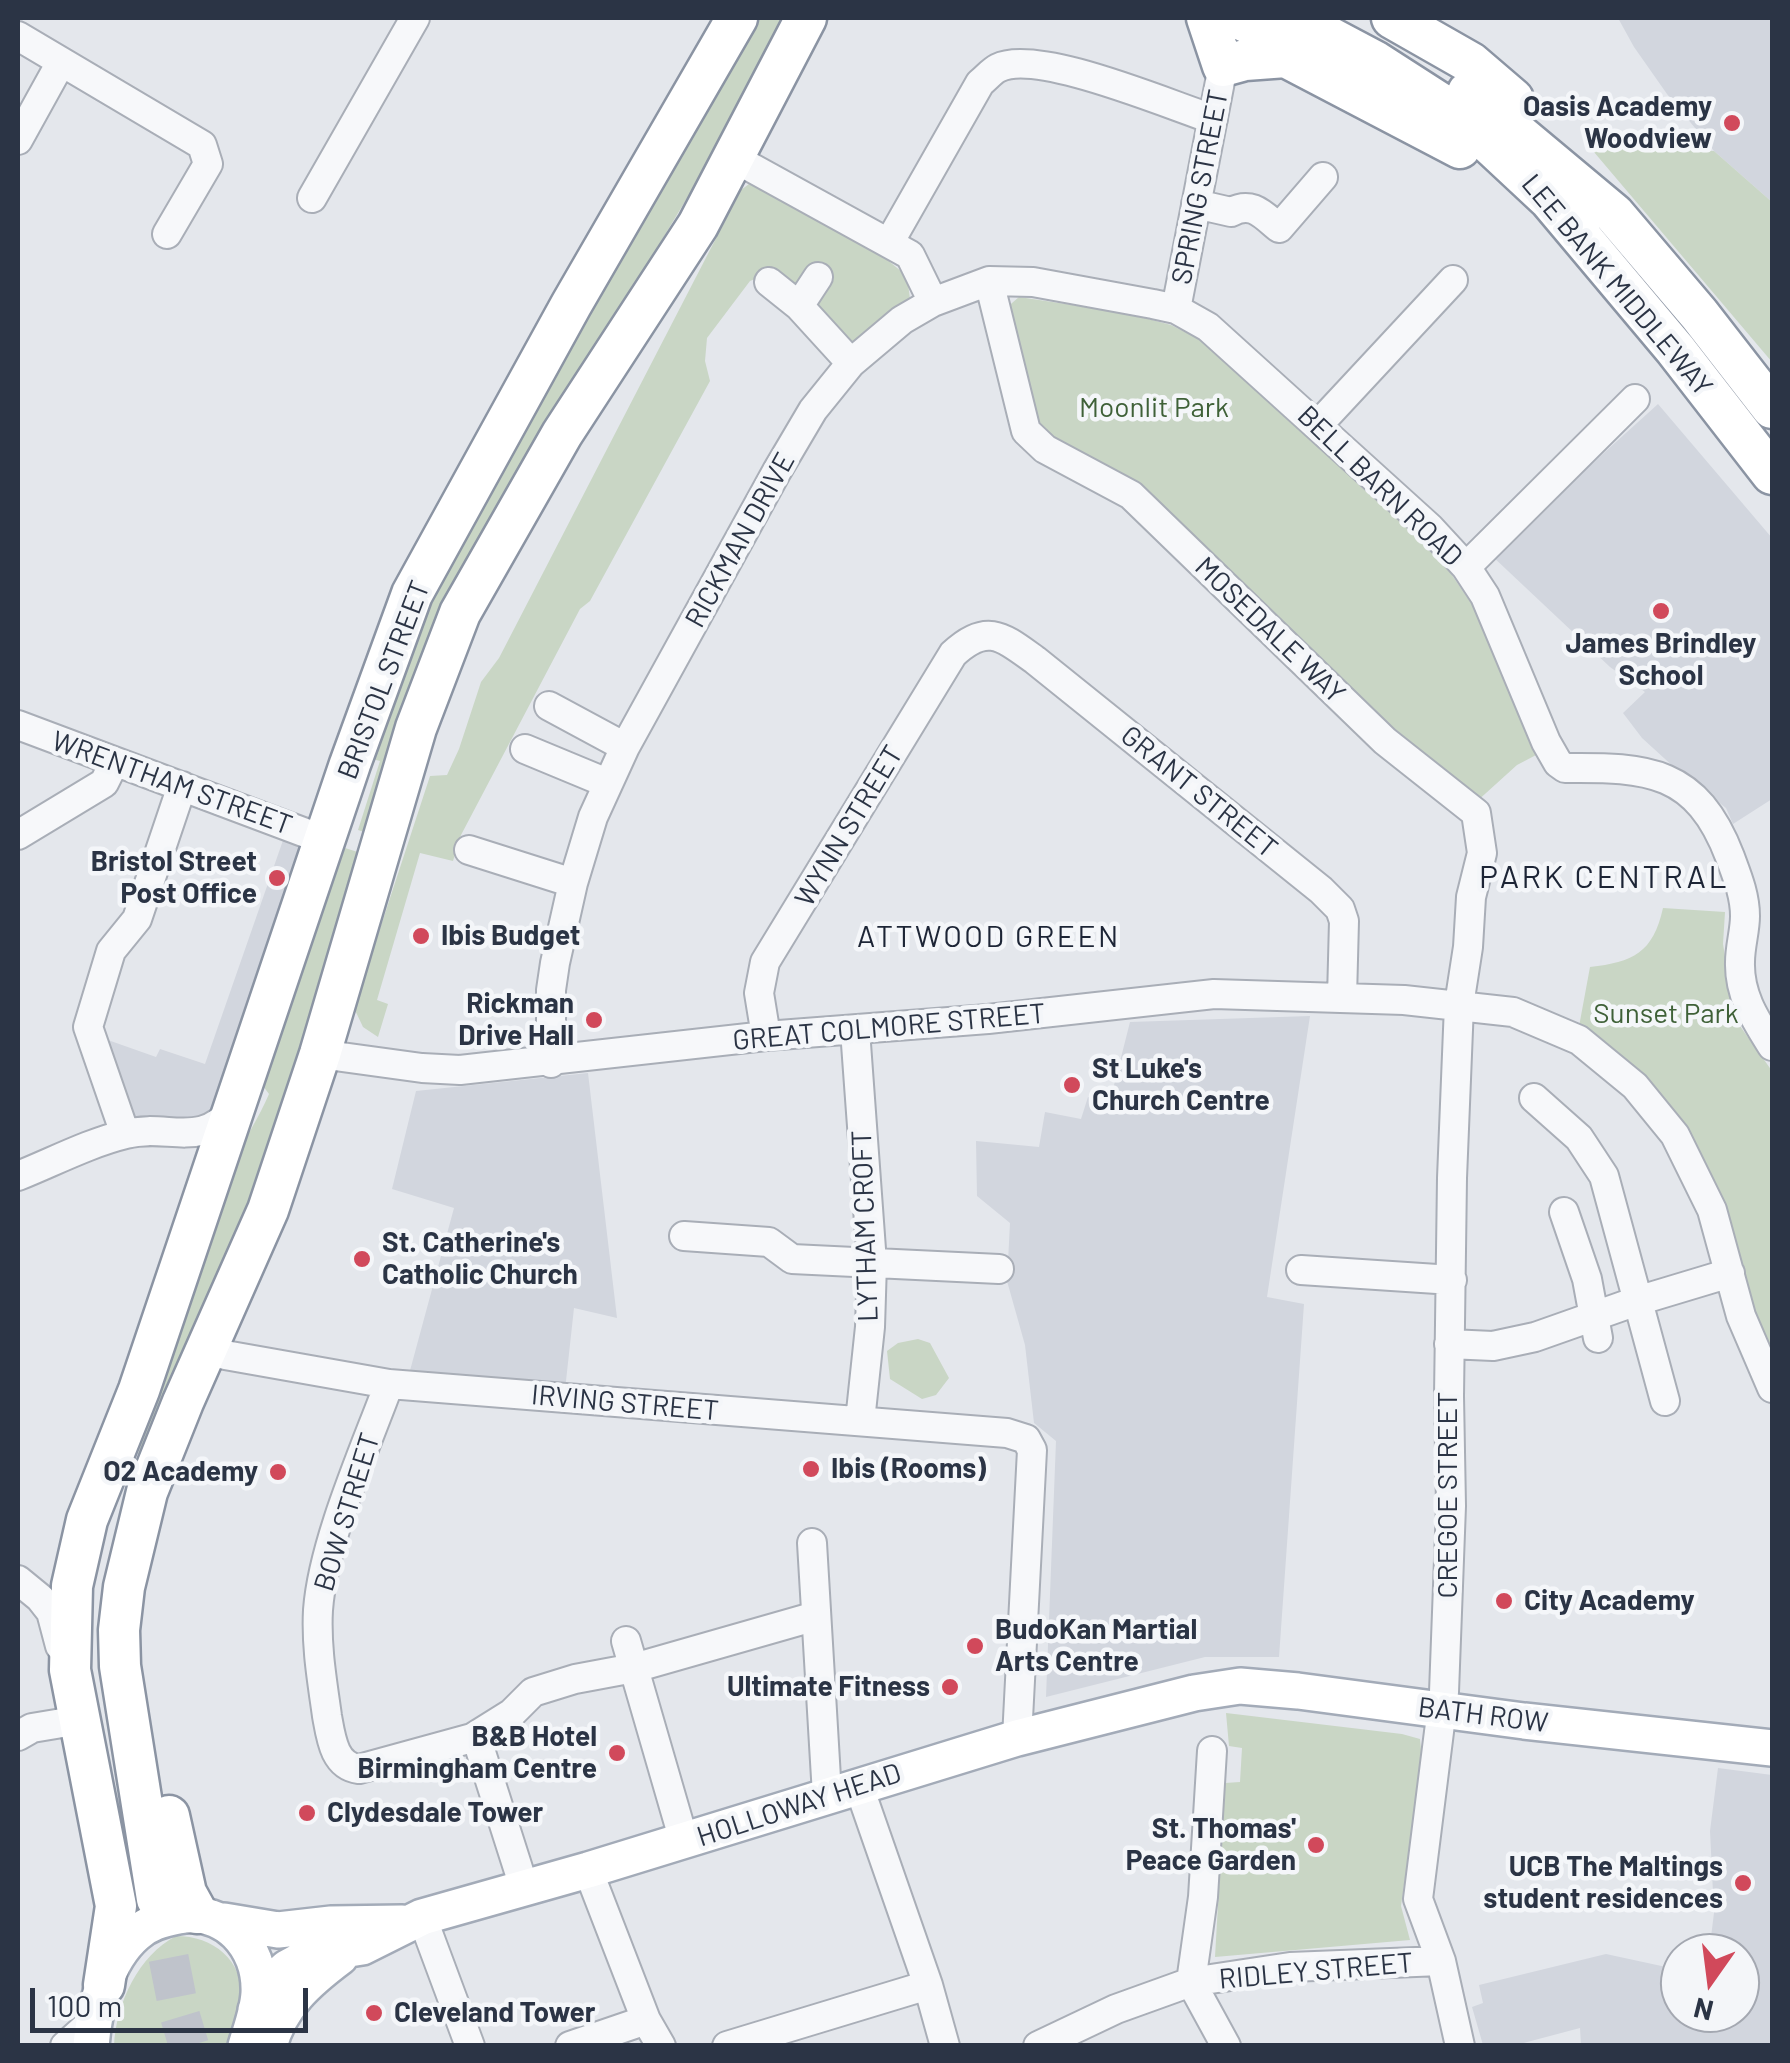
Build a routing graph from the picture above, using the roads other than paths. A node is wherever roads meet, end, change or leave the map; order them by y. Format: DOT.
graph roads {
  1 [pos="416,18"];
  2 [pos="737,18"];
  3 [pos="806,18"];
  4 [pos="1207,18"];
  5 [pos="1238,18"];
  6 [pos="1293,18"];
  7 [pos="1342,18"];
  8 [pos="1392,18"];
  9 [pos="18,36"];
  10 [pos="60,64"];
  11 [pos="1223,66"];
  12 [pos="1213,119"];
  13 [pos="19,135"];
  14 [pos="1460,148"];
  15 [pos="734,158"];
  16 [pos="1324,177"];
  17 [pos="312,198"];
  18 [pos="1196,204"];
  19 [pos="1614,214"];
  20 [pos="167,234"];
  21 [pos="889,243"];
  22 [pos="1606,270"];
  23 [pos="818,277"];
  24 [pos="1453,280"];
  25 [pos="989,281"];
  26 [pos="769,282"];
  27 [pos="933,302"];
  28 [pos="799,306"];
  29 [pos="1176,309"];
  30 [pos="851,363"];
  31 [pos="1635,399"];
  32 [pos="1772,408"];
  33 [pos="1318,424"];
  34 [pos="1772,474"];
  35 [pos="1466,567"];
  36 [pos="981,635"];
  37 [pos="549,706"];
  38 [pos="18,725"];
  39 [pos="625,748"];
  40 [pos="525,749"];
  41 [pos="122,766"];
  42 [pos="607,783"];
  43 [pos="182,786"];
  44 [pos="18,835"];
  45 [pos="326,842"];
  46 [pos="469,850"];
  47 [pos="572,883"];
  48 [pos="1759,919"];
  49 [pos="1342,998"];
  50 [pos="1459,1005"];
  51 [pos="855,1030"];
  52 [pos="766,1036"];
  53 [pos="1772,1046"];
  54 [pos="320,1054"];
  55 [pos="550,1062"];
  56 [pos="1534,1098"];
  57 [pos="235,1106"];
  58 [pos="154,1133"];
  59 [pos="125,1134"];
  60 [pos="18,1176"];
  61 [pos="206,1190"];
  62 [pos="268,1210"];
  63 [pos="1564,1212"];
  64 [pos="684,1236"];
  65 [pos="872,1263"];
  66 [pos="1000,1269"];
  67 [pos="1301,1270"];
  68 [pos="1730,1273"];
  69 [pos="1452,1280"];
  70 [pos="1637,1300"];
  71 [pos="1596,1327"];
  72 [pos="1449,1344"];
  73 [pos="225,1355"];
  74 [pos="388,1384"];
  75 [pos="1772,1388"];
  76 [pos="139,1390"];
  77 [pos="1665,1401"];
  78 [pos="860,1421"];
  79 [pos="812,1543"];
  80 [pos="18,1580"];
  81 [pos="816,1616"];
  82 [pos="626,1640"];
  83 [pos="634,1668"];
  84 [pos="70,1670"];
  85 [pos="1194,1693"];
  86 [pos="1442,1711"];
  87 [pos="80,1720"];
  88 [pos="18,1736"];
  89 [pos="472,1738"];
  90 [pos="1017,1738"];
  91 [pos="1772,1748"];
  92 [pos="1221,1760"];
  93 [pos="842,1790"];
  94 [pos="684,1841"];
  95 [pos="588,1870"];
  96 [pos="524,1887"];
  97 [pos="210,1917"];
  98 [pos="413,1920"];
  99 [pos="349,1950"];
  100 [pos="1440,1961"];
  101 [pos="1191,1982"];
  102 [pos="928,1985"];
  103 [pos="256,2010"];
  104 [pos="96,2017"];
  105 [pos="646,2020"];
  106 [pos="65,2046"];
  107 [pos="246,2046"];
  108 [pos="269,2046"];
  109 [pos="470,2046"];
  110 [pos="570,2046"];
  111 [pos="661,2046"];
  112 [pos="727,2046"];
  113 [pos="945,2046"];
  114 [pos="1038,2046"];
  115 [pos="1226,2046"];
  116 [pos="1460,2046"];
  1 -- 17 [label="street"];
  2 -- 45 [label="highway, BRISTOL STREET"];
  3 -- 15 [label="highway, BRISTOL STREET"];
  4 -- 11 [label="highway"];
  5 -- 14 [label="highway"];
  6 -- 22 [label="highway, LEE BANK MIDDLEWAY"];
  7 -- 19 [label="highway, LEE BANK MIDDLEWAY"];
  8 -- 19 [label="highway"];
  9 -- 10 [label="street"];
  10 -- 13 [label="street"];
  10 -- 20 [label="street"];
  11 -- 12 [label="street, SPRING STREET"];
  11 -- 14 [label="highway"];
  12 -- 18 [label="street, SPRING STREET"];
  12 -- 21 [label="street"];
  14 -- 22 [label="highway"];
  15 -- 21 [label="street"];
  15 -- 54 [label="highway, BRISTOL STREET"];
  16 -- 18 [label="street"];
  18 -- 29 [label="street, SPRING STREET"];
  19 -- 32 [label="highway, LEE BANK MIDDLEWAY"];
  21 -- 27 [label="street"];
  22 -- 34 [label="highway, LEE BANK MIDDLEWAY"];
  23 -- 28 [label="street"];
  24 -- 33 [label="street"];
  25 -- 27 [label="street, BELL BARN ROAD"];
  25 -- 29 [label="street, BELL BARN ROAD"];
  25 -- 50 [label="street, MOSEDALE WAY"];
  26 -- 28 [label="street"];
  27 -- 30 [label="street, RICKMAN DRIVE"];
  28 -- 30 [label="street"];
  29 -- 33 [label="street, BELL BARN ROAD"];
  30 -- 39 [label="street, RICKMAN DRIVE"];
  31 -- 35 [label="street"];
  33 -- 35 [label="street, BELL BARN ROAD"];
  35 -- 48 [label="street, BELL BARN ROAD"];
  36 -- 49 [label="street, GRANT STREET"];
  36 -- 52 [label="street, WYNN STREET"];
  37 -- 39 [label="street"];
  38 -- 41 [label="street, WRENTHAM STREET"];
  39 -- 42 [label="street, RICKMAN DRIVE"];
  40 -- 42 [label="street"];
  41 -- 43 [label="street, WRENTHAM STREET"];
  41 -- 44 [label="street"];
  42 -- 47 [label="street, RICKMAN DRIVE"];
  43 -- 45 [label="street, WRENTHAM STREET"];
  43 -- 59 [label="street"];
  45 -- 57 [label="highway, BRISTOL STREET"];
  46 -- 47 [label="street"];
  47 -- 55 [label="street, RICKMAN DRIVE"];
  48 -- 53 [label="street"];
  49 -- 50 [label="street, GREAT COLMORE STREET"];
  49 -- 51 [label="street, GREAT COLMORE STREET"];
  50 -- 68 [label="street, GREAT COLMORE STREET"];
  50 -- 69 [label="street, CREGOE STREET"];
  51 -- 52 [label="street, GREAT COLMORE STREET"];
  51 -- 65 [label="street, LYTHAM CROFT"];
  52 -- 55 [label="street, GREAT COLMORE STREET"];
  54 -- 55 [label="street, GREAT COLMORE STREET"];
  54 -- 62 [label="highway, BRISTOL STREET"];
  56 -- 70 [label="street"];
  57 -- 58 [label="street"];
  57 -- 61 [label="highway, BRISTOL STREET"];
  58 -- 59 [label="street"];
  58 -- 61 [label="street"];
  59 -- 60 [label="street"];
  61 -- 76 [label="highway, BRISTOL STREET"];
  62 -- 73 [label="highway"];
  62 -- 76 [label="highway"];
  63 -- 71 [label="street"];
  64 -- 65 [label="street"];
  65 -- 66 [label="street"];
  65 -- 78 [label="street, LYTHAM CROFT"];
  67 -- 69 [label="street"];
  68 -- 70 [label="street"];
  68 -- 75 [label="street, GREAT COLMORE STREET"];
  69 -- 72 [label="street, CREGOE STREET"];
  70 -- 71 [label="street"];
  70 -- 77 [label="street"];
  71 -- 72 [label="street"];
  72 -- 86 [label="street, CREGOE STREET"];
  73 -- 74 [label="street, IRVING STREET"];
  73 -- 97 [label="highway"];
  74 -- 78 [label="street, IRVING STREET"];
  74 -- 89 [label="street, BOW STREET"];
  76 -- 84 [label="highway"];
  78 -- 90 [label="street, IRVING STREET"];
  79 -- 81 [label="street"];
  80 -- 84 [label="street"];
  81 -- 83 [label="street"];
  81 -- 93 [label="street"];
  82 -- 83 [label="street"];
  83 -- 89 [label="street"];
  83 -- 94 [label="street"];
  84 -- 87 [label="highway"];
  85 -- 86 [label="main road, BATH ROW"];
  85 -- 90 [label="main road, HOLLOWAY HEAD"];
  86 -- 91 [label="main road, BATH ROW"];
  86 -- 100 [label="street, CREGOE STREET"];
  87 -- 88 [label="street"];
  87 -- 104 [label="highway"];
  89 -- 96 [label="street"];
  90 -- 93 [label="main road, HOLLOWAY HEAD"];
  92 -- 101 [label="street"];
  93 -- 94 [label="main road, HOLLOWAY HEAD"];
  93 -- 102 [label="street"];
  94 -- 95 [label="main road, HOLLOWAY HEAD"];
  95 -- 96 [label="main road, HOLLOWAY HEAD"];
  95 -- 105 [label="street"];
  96 -- 98 [label="main road, HOLLOWAY HEAD"];
  97 -- 98 [label="main road, HOLLOWAY HEAD"];
  97 -- 103 [label="main road"];
  97 -- 104 [label="main road"];
  98 -- 99 [label="main road, HOLLOWAY HEAD"];
  98 -- 109 [label="street"];
  99 -- 103 [label="main road, HOLLOWAY HEAD"];
  99 -- 108 [label="main road"];
  100 -- 101 [label="street, RIDLEY STREET"];
  100 -- 116 [label="street, CREGOE STREET"];
  101 -- 114 [label="street, RIDLEY STREET"];
  101 -- 115 [label="street"];
  102 -- 112 [label="street"];
  102 -- 113 [label="street"];
  103 -- 107 [label="main road"];
  104 -- 106 [label="street"];
  105 -- 110 [label="street"];
  105 -- 111 [label="street"];
}
